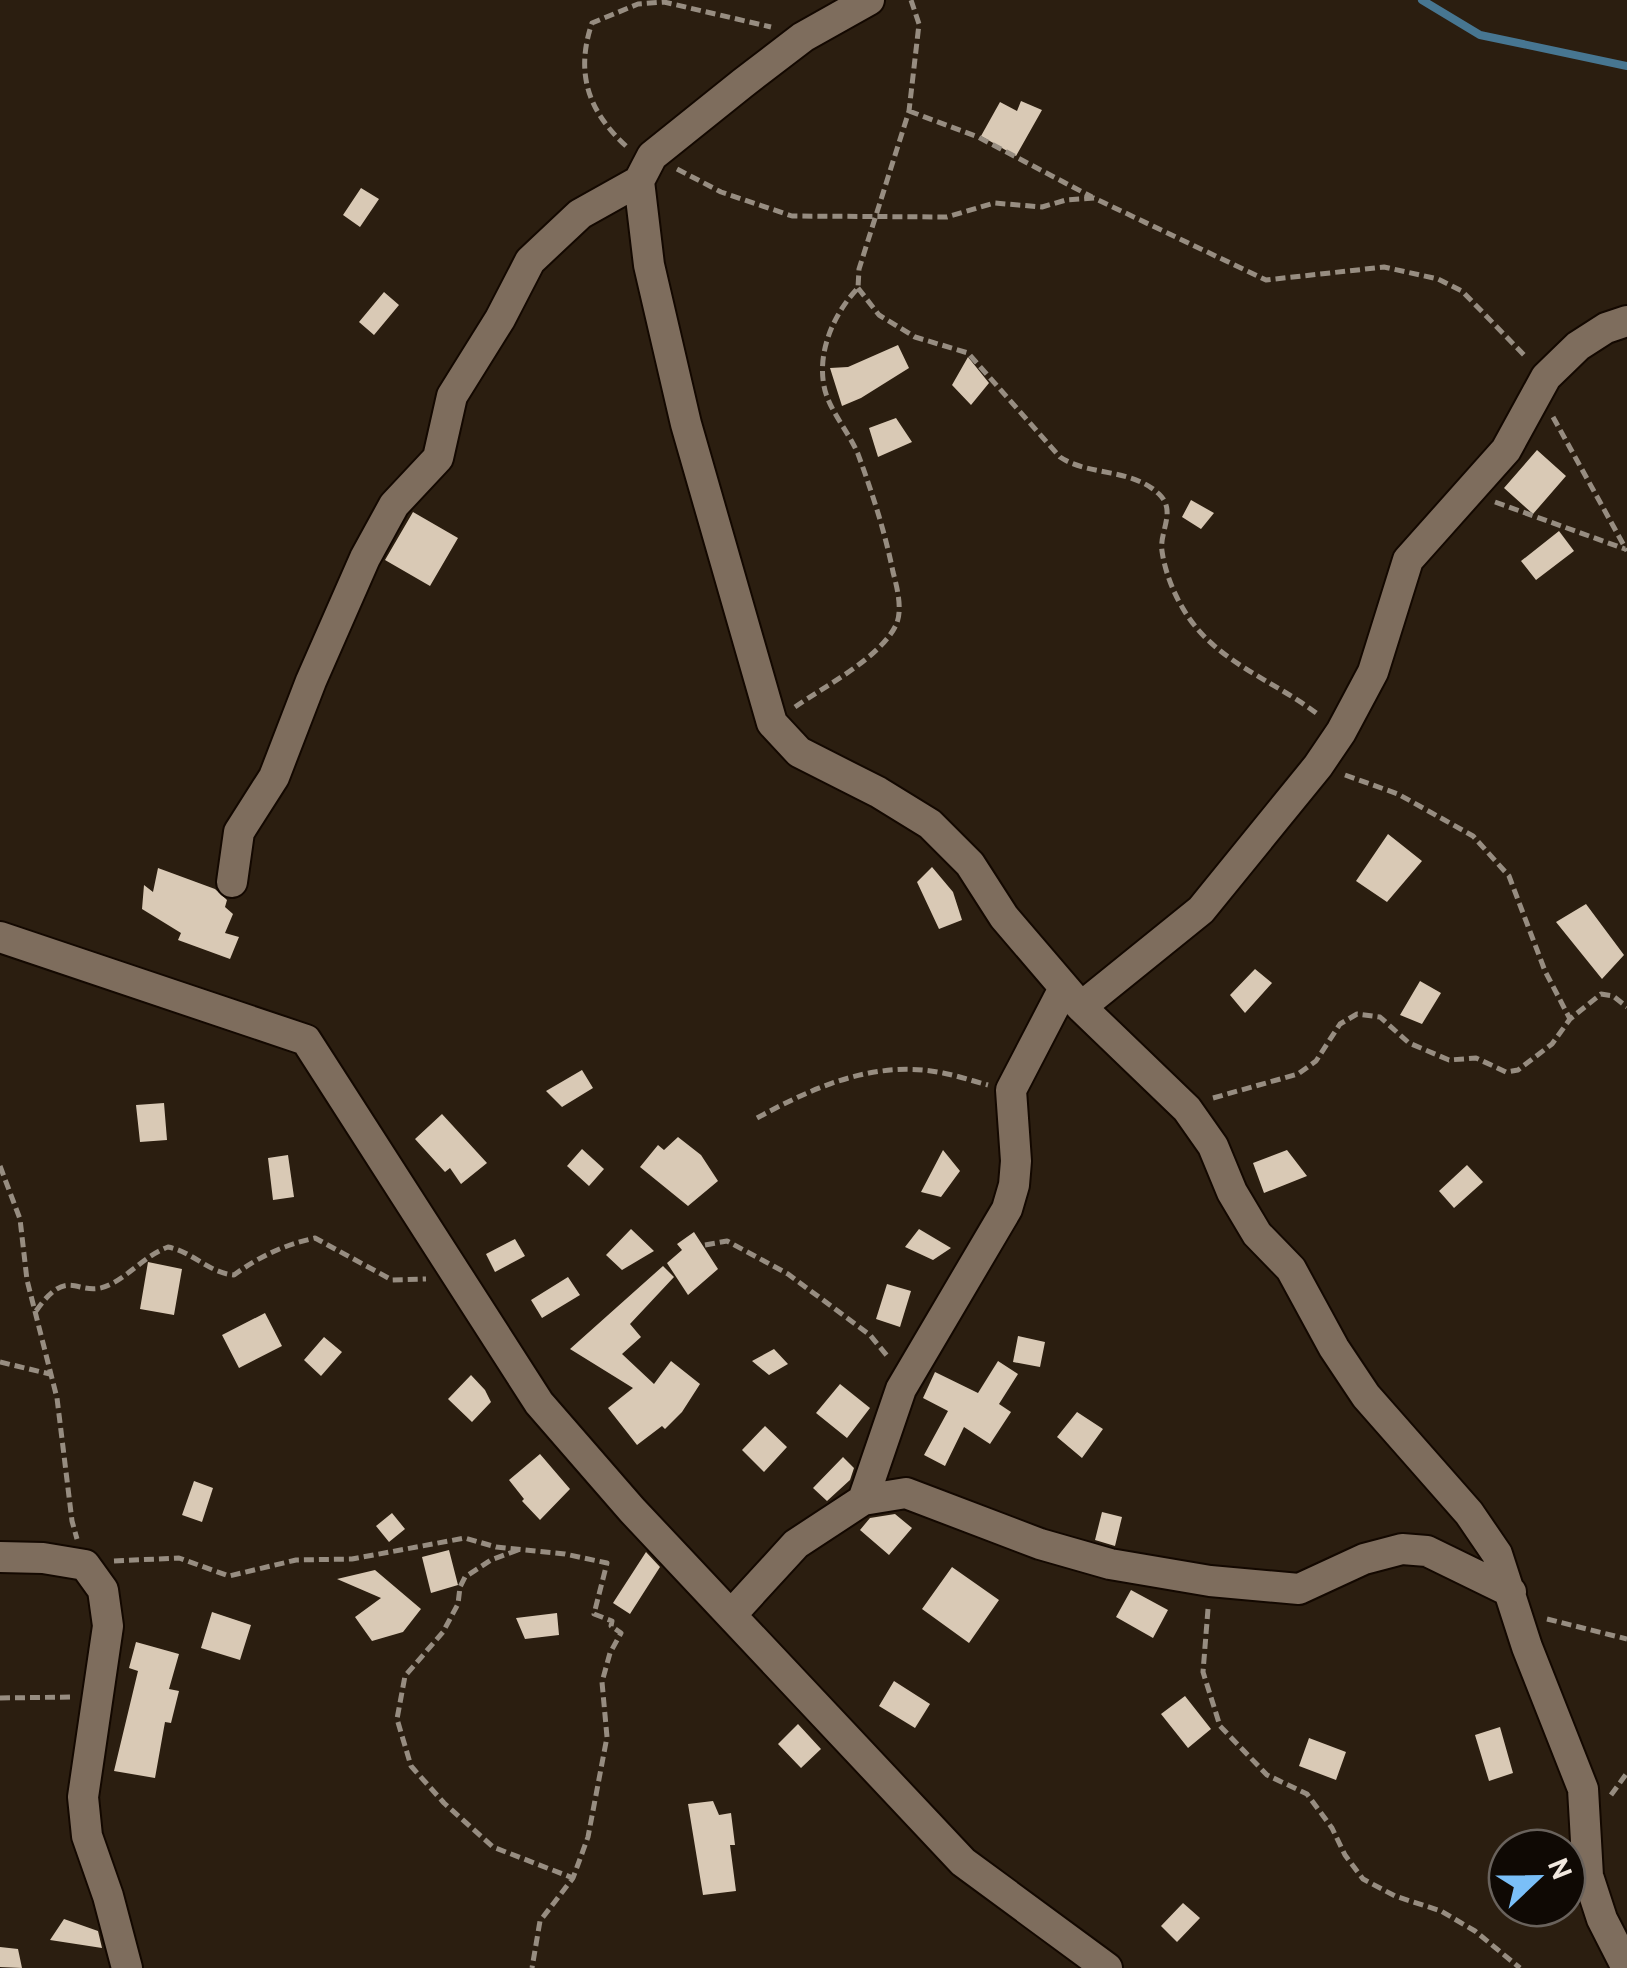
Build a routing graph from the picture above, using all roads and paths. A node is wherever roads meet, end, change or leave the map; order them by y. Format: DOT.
graph roads {
  1 [pos="870,0"];
  2 [pos="911,0"];
  3 [pos="803,37"];
  4 [pos="910,112"];
  5 [pos="645,169"];
  6 [pos="1094,198"];
  7 [pos="877,217"];
  8 [pos="858,288"];
  9 [pos="1627,321"];
  10 [pos="1541,386"];
  11 [pos="1468,492"];
  12 [pos="1627,550"];
  13 [pos="772,723"];
  14 [pos="1341,732"];
  15 [pos="1318,766"];
  16 [pos="232,882"];
  17 [pos="0,937"];
  18 [pos="1072,998"];
  19 [pos="1627,1007"];
  20 [pos="1570,1019"];
  21 [pos="1010,1090"];
  22 [pos="1187,1109"];
  23 [pos="756,1118"];
  24 [pos="0,1166"];
  25 [pos="705,1245"];
  26 [pos="459,1278"];
  27 [pos="36,1310"];
  28 [pos="0,1362"];
  29 [pos="50,1374"];
  30 [pos="902,1389"];
  31 [pos="862,1500"];
  32 [pos="520,1549"];
  33 [pos="0,1557"];
  34 [pos="85,1565"];
  35 [pos="1210,1581"];
  36 [pos="1513,1596"];
  37 [pos="730,1616"];
  38 [pos="1627,1639"];
  39 [pos="0,1698"];
  40 [pos="96,1698"];
  41 [pos="573,1878"];
  42 [pos="127,1968"];
  43 [pos="532,1968"];
  44 [pos="1107,1968"];
  45 [pos="1520,1968"];
  46 [pos="1627,1968"];
  1 -- 3 [label="street"];
  2 -- 4 [label="path"];
  3 -- 5 [label="street"];
  3 -- 5 [label="path"];
  4 -- 6 [label="path"];
  4 -- 7 [label="path"];
  5 -- 7 [label="path"];
  5 -- 13 [label="street"];
  5 -- 16 [label="street"];
  6 -- 7 [label="path"];
  6 -- 10 [label="path"];
  7 -- 8 [label="path"];
  8 -- 13 [label="path"];
  8 -- 14 [label="path"];
  9 -- 10 [label="street"];
  10 -- 11 [label="street"];
  10 -- 12 [label="path"];
  11 -- 12 [label="path"];
  11 -- 14 [label="street"];
  13 -- 18 [label="street"];
  14 -- 15 [label="street"];
  15 -- 18 [label="street"];
  15 -- 20 [label="path"];
  17 -- 26 [label="street"];
  18 -- 21 [label="street"];
  18 -- 22 [label="street"];
  19 -- 20 [label="path"];
  20 -- 22 [label="path"];
  21 -- 23 [label="path"];
  21 -- 30 [label="street"];
  22 -- 36 [label="street"];
  24 -- 27 [label="path"];
  25 -- 30 [label="path"];
  26 -- 27 [label="path"];
  26 -- 37 [label="street"];
  27 -- 29 [label="path"];
  28 -- 29 [label="path"];
  29 -- 34 [label="path"];
  30 -- 31 [label="street"];
  31 -- 35 [label="street"];
  31 -- 37 [label="street"];
  32 -- 34 [label="path"];
  32 -- 41 [label="path"];
  32 -- 41 [label="path"];
  33 -- 34 [label="street"];
  34 -- 40 [label="street"];
  35 -- 36 [label="street"];
  35 -- 45 [label="path"];
  36 -- 38 [label="path"];
  36 -- 46 [label="street"];
  37 -- 44 [label="street"];
  39 -- 40 [label="path"];
  40 -- 42 [label="street"];
  41 -- 43 [label="path"];
}
